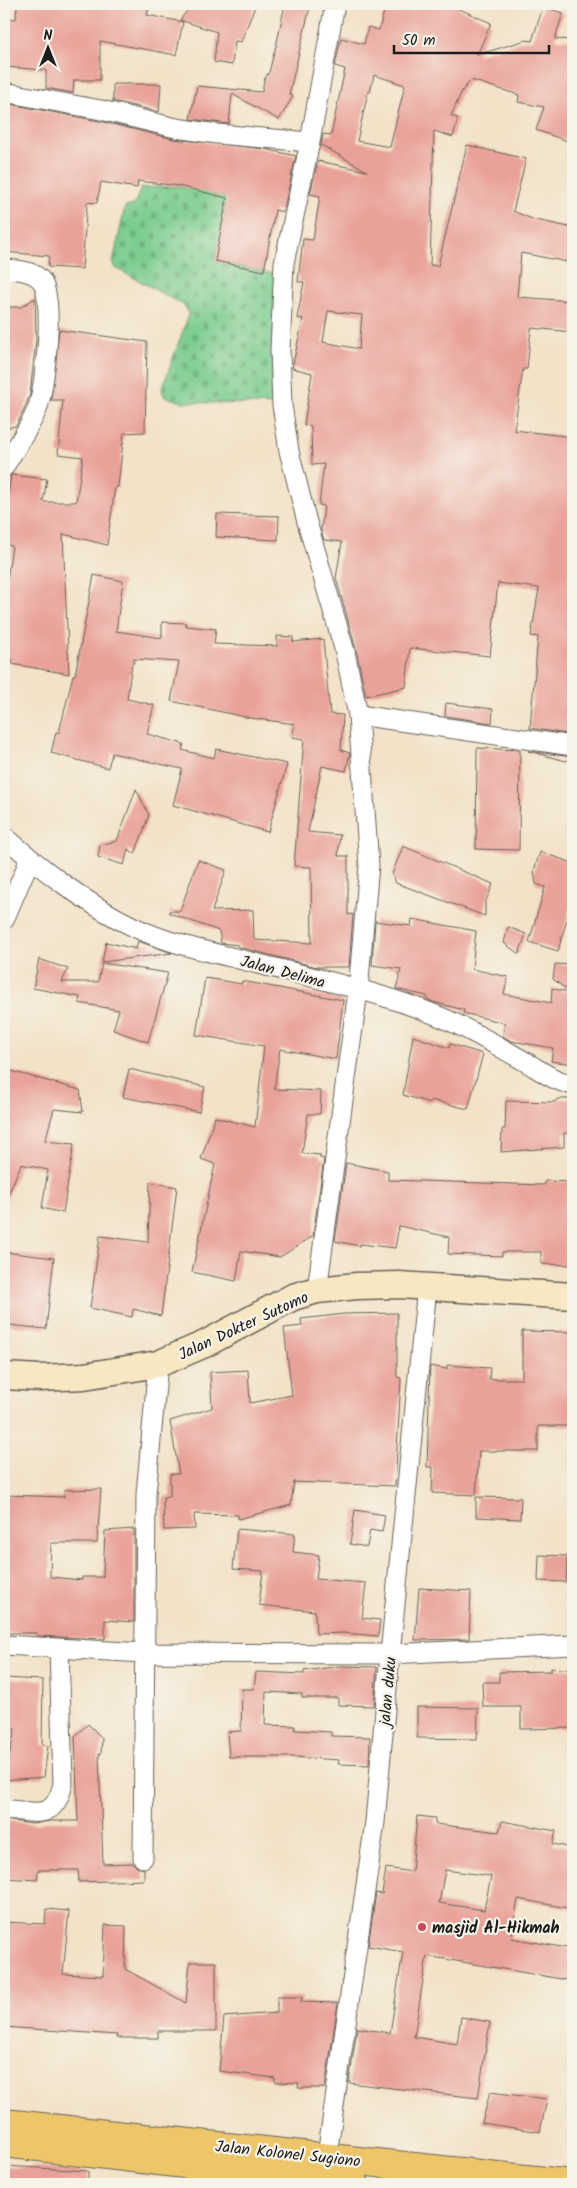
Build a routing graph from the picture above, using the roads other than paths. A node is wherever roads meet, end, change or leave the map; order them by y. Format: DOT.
graph roads {
  1 [pos="335,4"];
  2 [pos="4,92"];
  3 [pos="310,142"];
  4 [pos="4,268"];
  5 [pos="4,467"];
  6 [pos="358,715"];
  7 [pos="573,746"];
  8 [pos="4,836"];
  9 [pos="30,859"];
  10 [pos="4,920"];
  11 [pos="358,991"];
  12 [pos="573,1085"];
  13 [pos="427,1287"];
  14 [pos="317,1290"];
  15 [pos="573,1296"];
  16 [pos="158,1364"];
  17 [pos="4,1376"];
  18 [pos="4,1645"];
  19 [pos="573,1646"];
  20 [pos="59,1649"];
  21 [pos="144,1653"];
  22 [pos="390,1654"];
  23 [pos="4,1809"];
  24 [pos="143,1858"];
  25 [pos="4,2122"];
  26 [pos="4,2143"];
  27 [pos="255,2169"];
  28 [pos="325,2169"];
  29 [pos="355,2184"];
  30 [pos="573,2184"];
  1 -- 3 [label="street"];
  2 -- 3 [label="street"];
  3 -- 6 [label="street"];
  4 -- 5 [label="street"];
  6 -- 7 [label="street"];
  6 -- 11 [label="street"];
  8 -- 9 [label="street, Jalan Delima"];
  9 -- 10 [label="street"];
  9 -- 11 [label="street, Jalan Delima"];
  11 -- 12 [label="street, Jalan Delima"];
  11 -- 14 [label="street"];
  13 -- 14 [label="main road, Jalan Dokter Sutomo"];
  13 -- 15 [label="main road, Jalan Dokter Sutomo"];
  13 -- 22 [label="street, jalan duku"];
  14 -- 16 [label="main road, Jalan Dokter Sutomo"];
  16 -- 17 [label="main road, Jalan Dokter Sutomo"];
  16 -- 21 [label="street"];
  18 -- 20 [label="street"];
  19 -- 22 [label="street"];
  20 -- 21 [label="street"];
  20 -- 23 [label="street"];
  21 -- 22 [label="street"];
  21 -- 24 [label="street"];
  22 -- 28 [label="street, jalan duku"];
  25 -- 27 [label="highway, Jalan Kolonel Sugiono"];
  26 -- 27 [label="highway"];
  27 -- 28 [label="highway"];
  28 -- 29 [label="highway"];
  28 -- 30 [label="highway, Jalan Kolonel Sugiono"];
}
